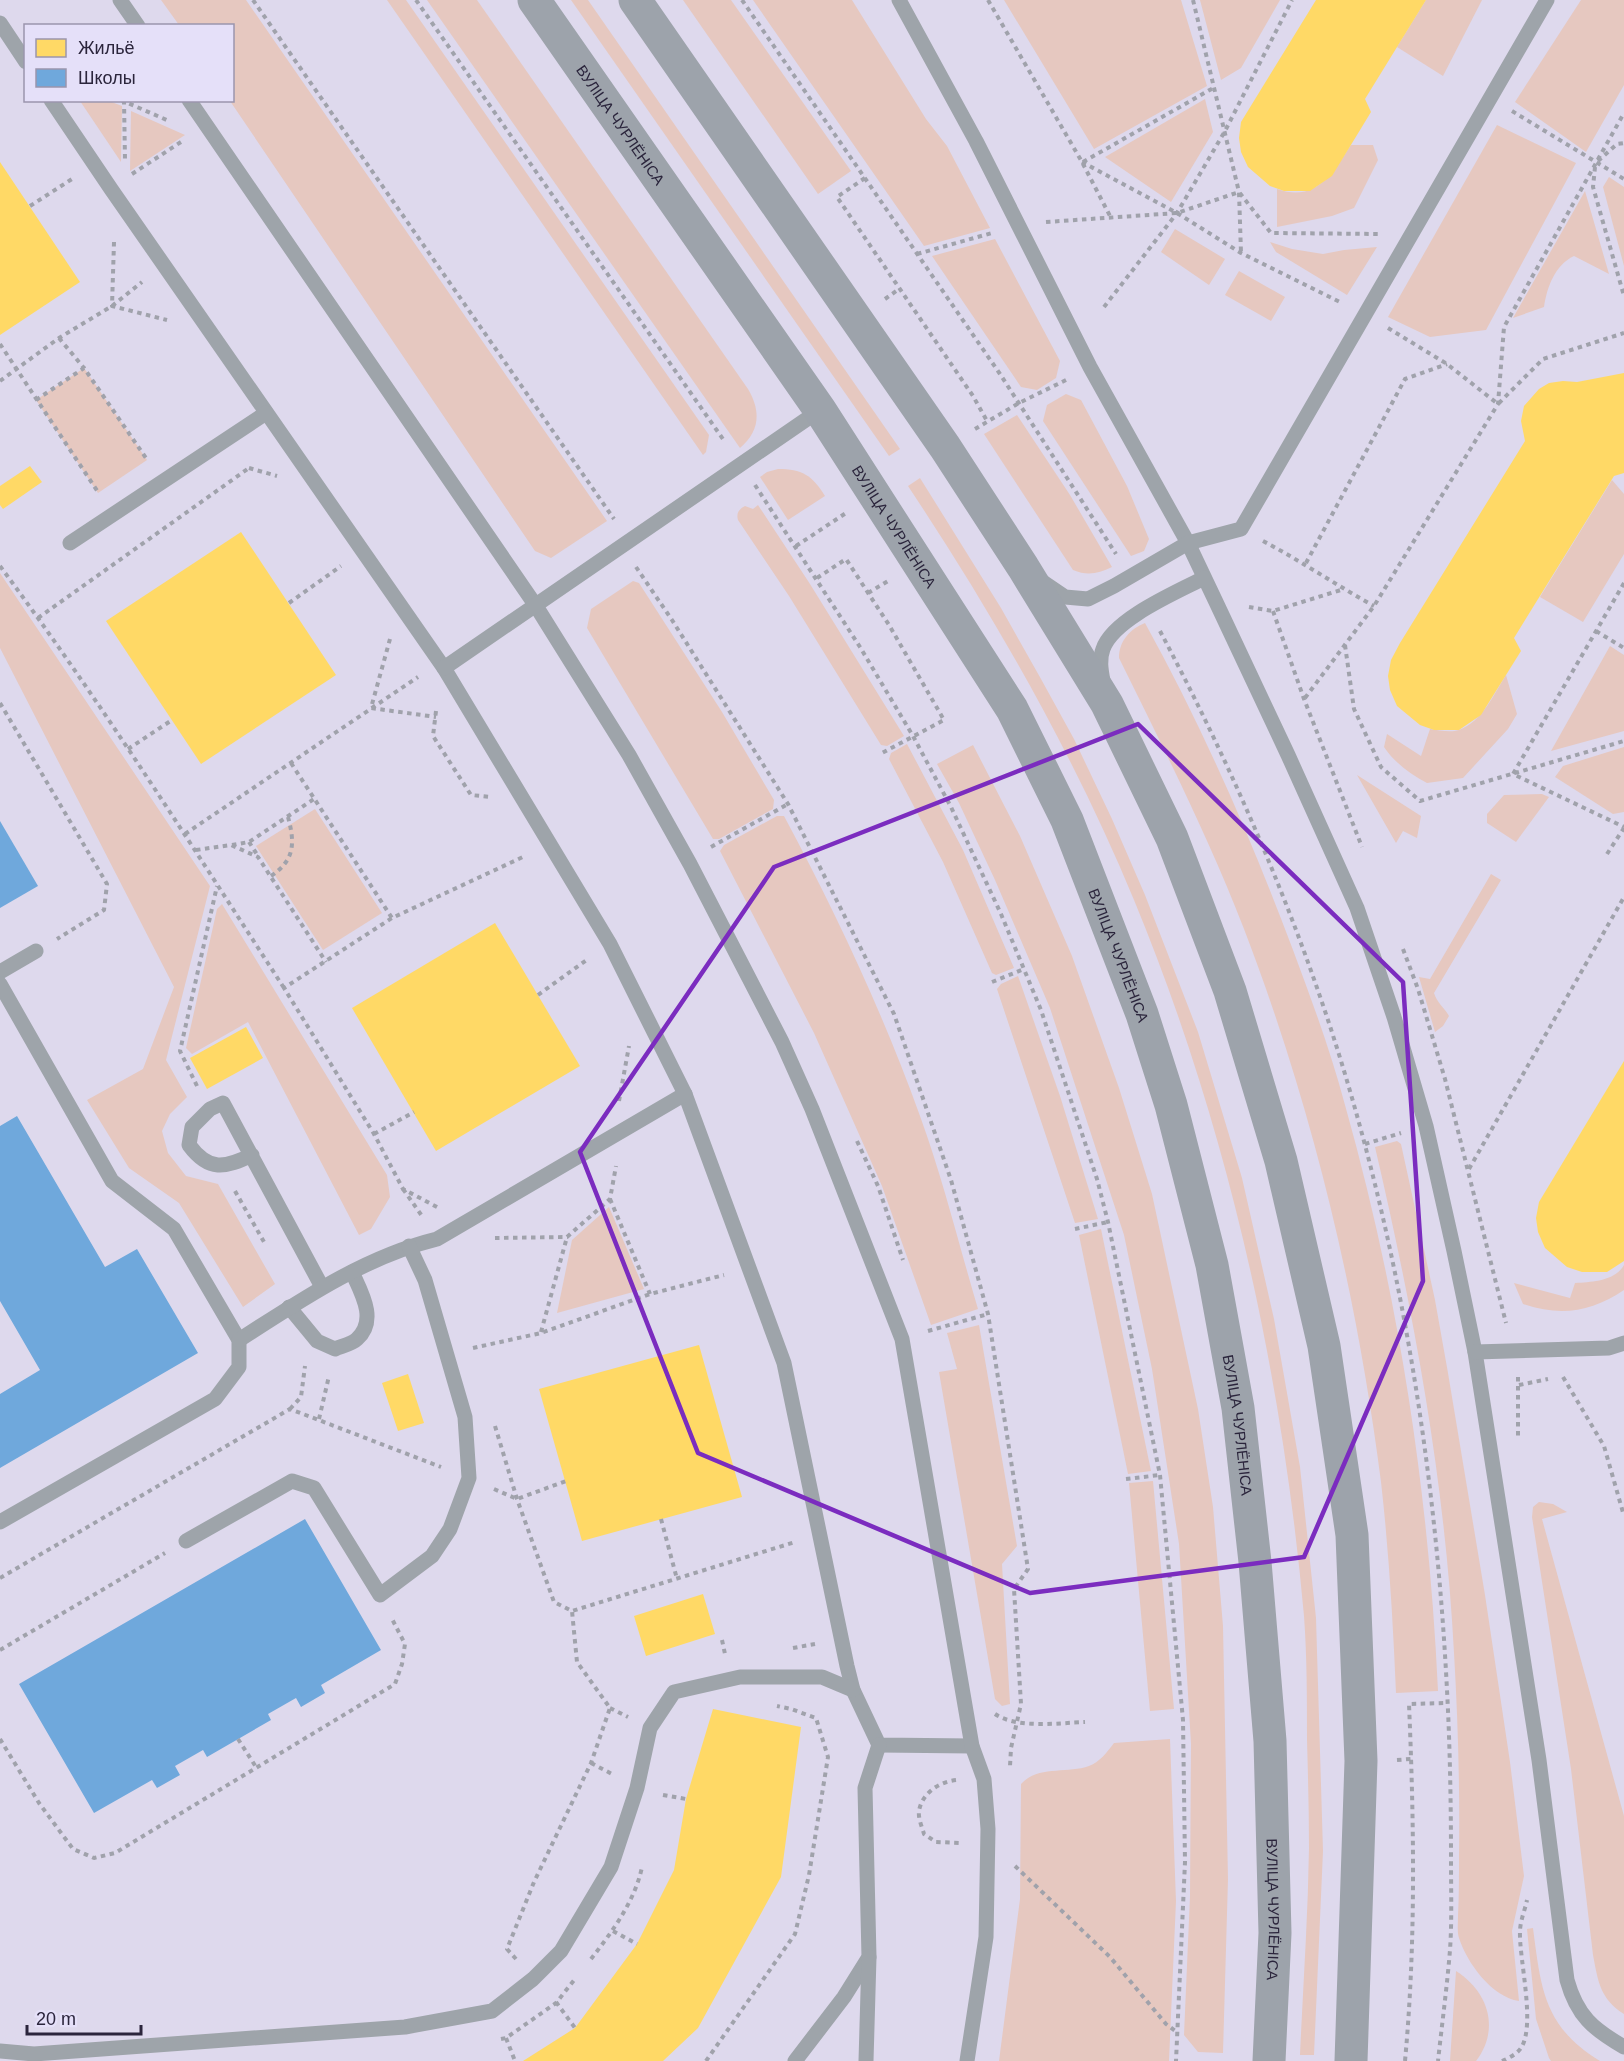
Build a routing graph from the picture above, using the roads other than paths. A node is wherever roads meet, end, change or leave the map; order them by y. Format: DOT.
graph roads {
  1 [pos="120,0"];
  2 [pos="534,0"];
  3 [pos="635,0"];
  4 [pos="899,0"];
  5 [pos="1547,0"];
  6 [pos="0,23"];
  7 [pos="137,24"];
  8 [pos="24,59"];
  9 [pos="52,102"];
  10 [pos="190,102"];
  11 [pos="820,410"];
  12 [pos="266,413"];
  13 [pos="70,543"];
  14 [pos="1188,543"];
  15 [pos="1023,567"];
  16 [pos="1204,578"];
  17 [pos="536,606"];
  18 [pos="444,668"];
  19 [pos="1107,704"];
  20 [pos="36,951"];
  21 [pos="0,972"];
  22 [pos="0,984"];
  23 [pos="6,1010"];
  24 [pos="685,1094"];
  25 [pos="252,1155"];
  26 [pos="409,1246"];
  27 [pos="352,1272"];
  28 [pos="322,1287"];
  29 [pos="289,1307"];
  30 [pos="238,1340"];
  31 [pos="1624,1343"];
  32 [pos="1475,1352"];
  33 [pos="0,1522"];
  34 [pos="186,1541"];
  35 [pos="853,1690"];
  36 [pos="879,1745"];
  37 [pos="972,1746"];
  38 [pos="869,1957"];
  39 [pos="1624,2048"];
  40 [pos="0,2051"];
  41 [pos="795,2061"];
  42 [pos="866,2061"];
  43 [pos="967,2061"];
  44 [pos="1269,2061"];
  45 [pos="1351,2061"];
  1 -- 7 [label="lane"];
  2 -- 11 [label="main road, ВУЛІЦА ЧУРЛЁНІСА"];
  3 -- 15 [label="main road"];
  4 -- 14 [label="lane"];
  5 -- 14 [label="lane"];
  6 -- 8 [label="lane"];
  9 -- 12 [label="lane"];
  10 -- 17 [label="lane"];
  11 -- 17 [label="lane"];
  11 -- 44 [label="main road, ВУЛІЦА ЧУРЛЁНІСА"];
  12 -- 13 [label="lane"];
  12 -- 18 [label="lane"];
  14 -- 15 [label="lane"];
  14 -- 16 [label="lane"];
  15 -- 19 [label="main road"];
  16 -- 19 [label="lane"];
  16 -- 32 [label="lane"];
  17 -- 18 [label="lane"];
  17 -- 37 [label="lane"];
  18 -- 24 [label="lane"];
  19 -- 45 [label="main road"];
  20 -- 21 [label="lane"];
  22 -- 23 [label="lane"];
  23 -- 30 [label="lane"];
  24 -- 26 [label="lane"];
  24 -- 35 [label="lane"];
  25 -- 25 [label="lane"];
  25 -- 28 [label="lane"];
  26 -- 27 [label="lane"];
  26 -- 34 [label="lane"];
  27 -- 28 [label="lane"];
  27 -- 29 [label="lane"];
  28 -- 29 [label="lane"];
  29 -- 30 [label="lane"];
  30 -- 33 [label="lane"];
  31 -- 32 [label="lane"];
  32 -- 39 [label="lane"];
  35 -- 36 [label="lane"];
  35 -- 40 [label="lane"];
  36 -- 37 [label="lane"];
  36 -- 38 [label="lane"];
  37 -- 43 [label="lane"];
  38 -- 41 [label="lane"];
  38 -- 42 [label="lane"];
}
